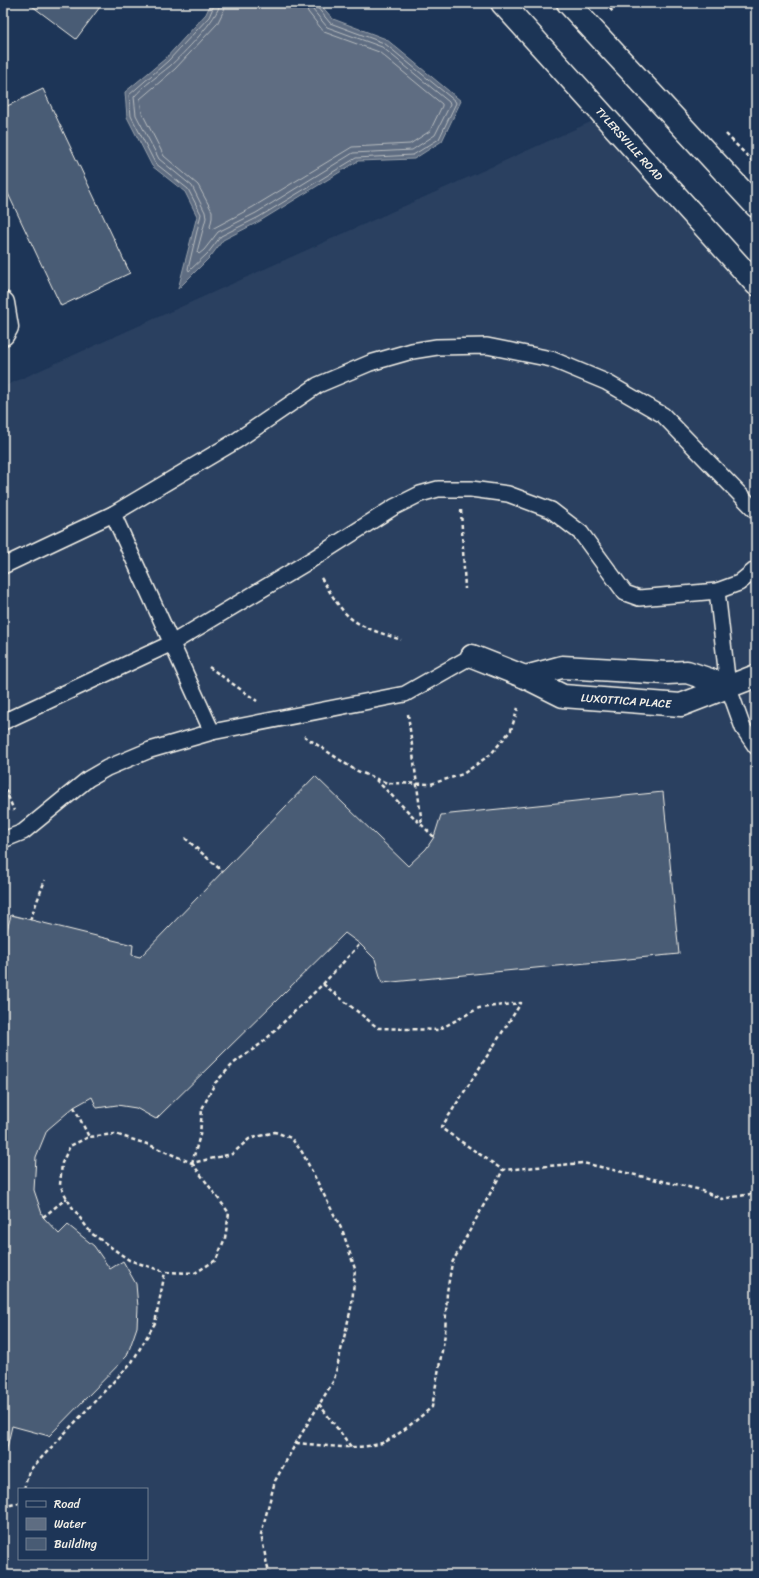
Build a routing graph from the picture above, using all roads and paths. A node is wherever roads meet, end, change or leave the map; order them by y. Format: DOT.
graph roads {
  1 [pos="502,3"];
  2 [pos="568,3"];
  3 [pos="756,206"];
  4 [pos="756,284"];
  5 [pos="3,303"];
  6 [pos="3,334"];
  7 [pos="461,508"];
  8 [pos="756,511"];
  9 [pos="113,514"];
  10 [pos="3,566"];
  11 [pos="756,569"];
  12 [pos="320,576"];
  13 [pos="466,589"];
  14 [pos="717,591"];
  15 [pos="401,640"];
  16 [pos="172,643"];
  17 [pos="472,656"];
  18 [pos="209,667"];
  19 [pos="756,676"];
  20 [pos="525,677"];
  21 [pos="728,686"];
  22 [pos="262,705"];
  23 [pos="518,708"];
  24 [pos="407,710"];
  25 [pos="3,722"];
  26 [pos="212,732"];
  27 [pos="300,734"];
  28 [pos="756,747"];
  29 [pos="375,778"];
  30 [pos="3,783"];
  31 [pos="417,784"];
  32 [pos="14,812"];
  33 [pos="422,825"];
  34 [pos="434,837"];
  35 [pos="185,838"];
  36 [pos="3,840"];
  37 [pos="222,871"];
  38 [pos="44,880"];
  39 [pos="30,920"];
  40 [pos="360,944"];
  41 [pos="323,984"];
  42 [pos="74,1107"];
  43 [pos="89,1137"];
  44 [pos="192,1163"];
  45 [pos="503,1170"];
  46 [pos="756,1193"];
  47 [pos="67,1198"];
  48 [pos="43,1217"];
  49 [pos="165,1272"];
  50 [pos="319,1404"];
  51 [pos="296,1443"];
  52 [pos="352,1448"];
  53 [pos="24,1488"];
  54 [pos="18,1503"];
  55 [pos="3,1507"];
  56 [pos="270,1575"];
  1 -- 4 [label="main road, TYLERSVILLE ROAD"];
  2 -- 3 [label="main road"];
  5 -- 6 [label="main road"];
  7 -- 13 [label="path"];
  8 -- 9 [label="lane"];
  9 -- 10 [label="lane"];
  9 -- 16 [label="lane"];
  11 -- 14 [label="lane"];
  12 -- 15 [label="path"];
  14 -- 16 [label="lane"];
  14 -- 21 [label="lane"];
  16 -- 25 [label="lane"];
  16 -- 26 [label="lane"];
  17 -- 20 [label="main road, LUXOTTICA PLACE"];
  17 -- 26 [label="lane"];
  18 -- 22 [label="path"];
  19 -- 21 [label="main road, LUXOTTICA PLACE"];
  20 -- 21 [label="main road"];
  20 -- 21 [label="main road, LUXOTTICA PLACE"];
  21 -- 28 [label="lane"];
  23 -- 31 [label="path"];
  24 -- 31 [label="path"];
  26 -- 36 [label="lane"];
  27 -- 29 [label="path"];
  29 -- 31 [label="path"];
  29 -- 33 [label="path"];
  30 -- 32 [label="path"];
  31 -- 33 [label="path"];
  33 -- 34 [label="path"];
  35 -- 37 [label="path"];
  38 -- 39 [label="path"];
  40 -- 41 [label="path"];
  41 -- 44 [label="path"];
  41 -- 45 [label="path"];
  42 -- 43 [label="path"];
  43 -- 44 [label="path"];
  43 -- 47 [label="path"];
  44 -- 49 [label="path"];
  44 -- 50 [label="path"];
  45 -- 46 [label="path"];
  45 -- 52 [label="path"];
  47 -- 48 [label="path"];
  47 -- 49 [label="path"];
  49 -- 53 [label="path"];
  50 -- 51 [label="path"];
  50 -- 52 [label="path"];
  51 -- 52 [label="path"];
  51 -- 56 [label="path"];
  54 -- 55 [label="path"];
}
